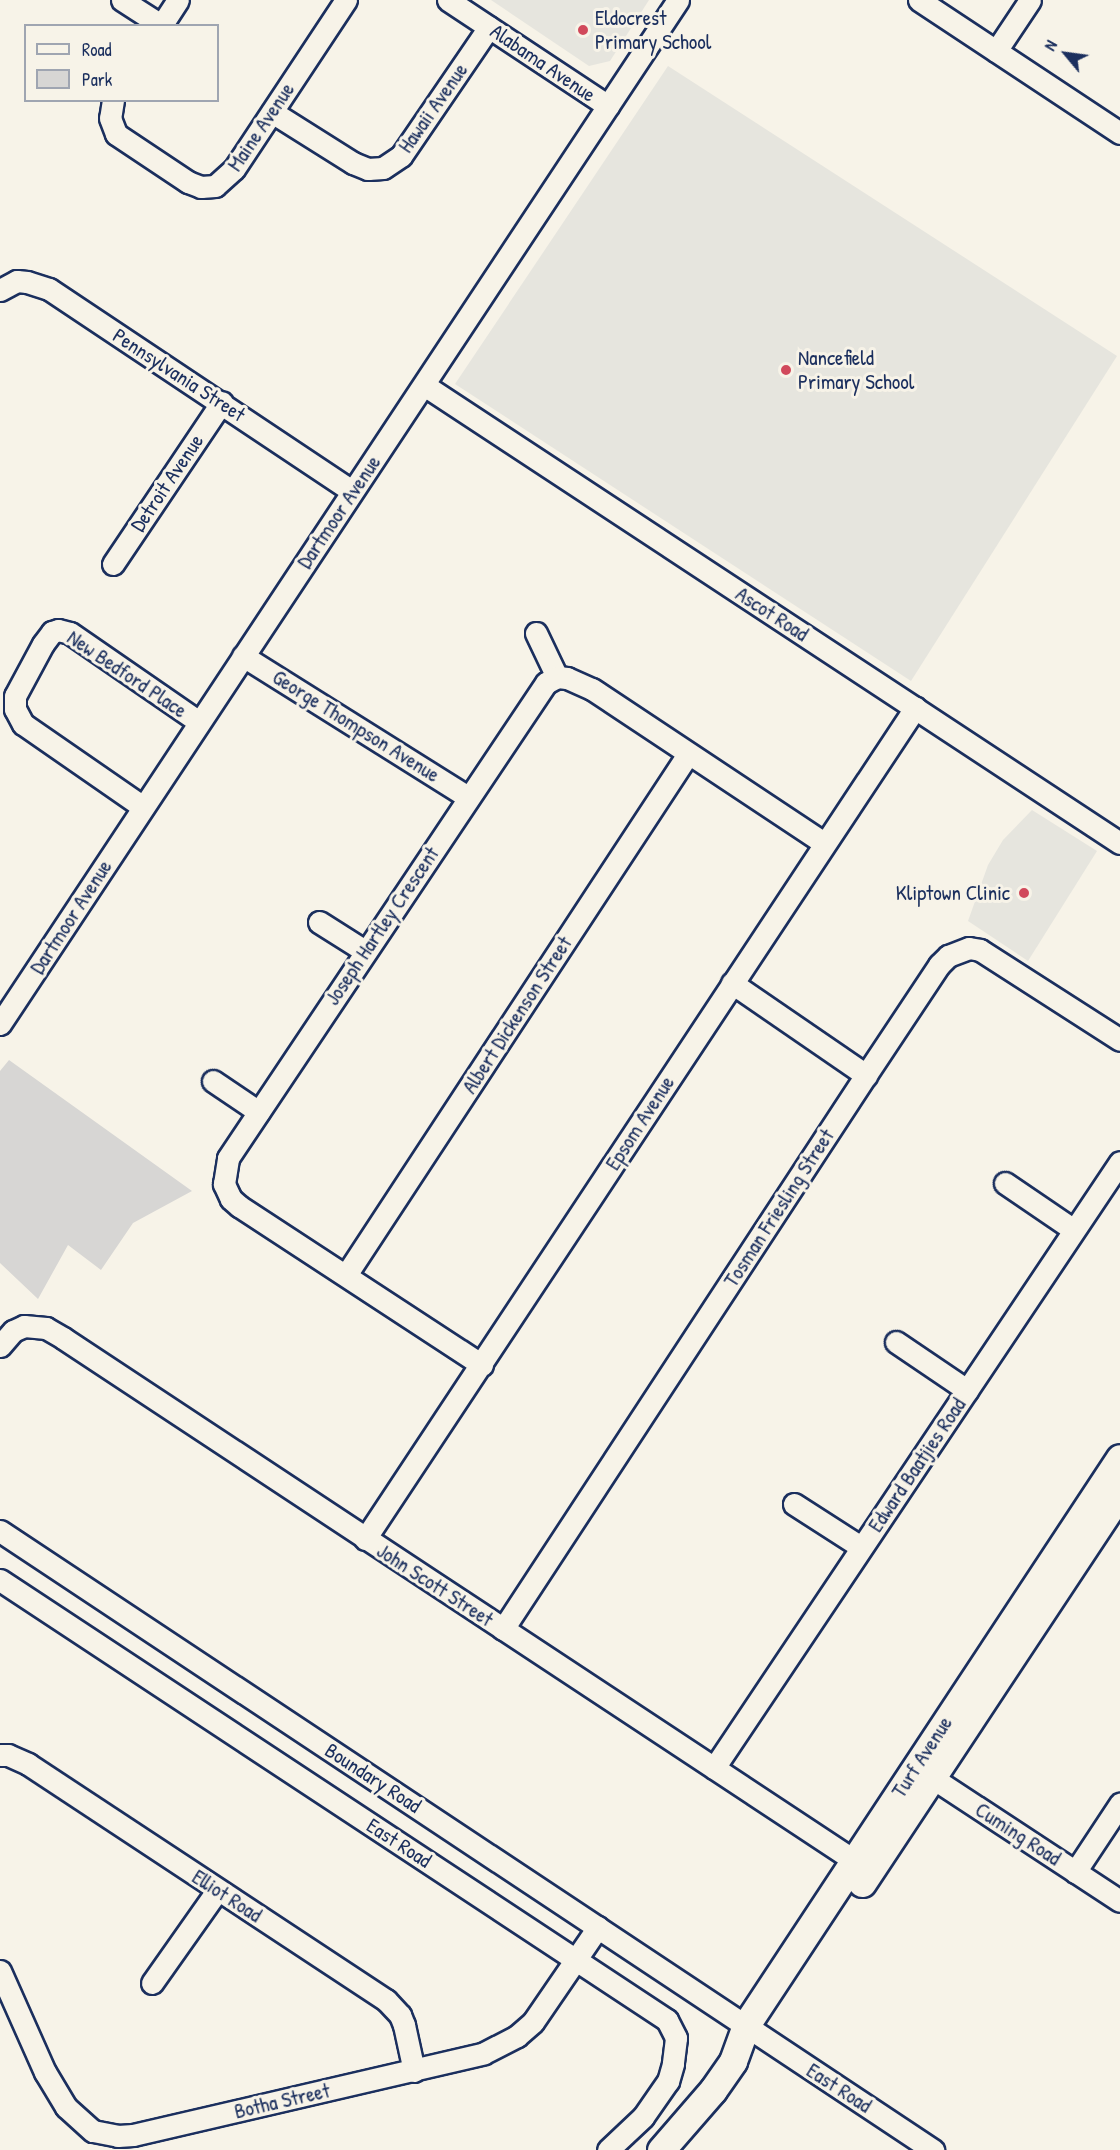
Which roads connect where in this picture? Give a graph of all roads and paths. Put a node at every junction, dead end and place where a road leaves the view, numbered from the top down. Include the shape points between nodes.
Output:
1 (122, 0) edge
2 (178, 0) edge
3 (346, 0) edge
4 (448, 0) edge
5 (678, 0) edge
6 (919, 0) edge
7 (1030, 0) edge
8 (159, 24) edge
9 (162, 24) edge
10 (489, 27) junction
11 (996, 51) junction
12 (113, 102) edge
13 (608, 106) junction
14 (272, 112) junction
15 (1117, 125) edge
16 (0, 290) edge
17 (424, 385) junction
18 (222, 402) junction
19 (352, 491) junction
20 (113, 564) dead end
21 (536, 633) dead end
22 (243, 656) junction
23 (557, 677) junction
24 (915, 708) junction
25 (199, 722) junction
26 (688, 754) junction
27 (468, 797) junction
28 (143, 807) junction
29 (824, 843) junction
30 (1120, 843) edge
31 (319, 922) dead end
32 (365, 951) junction
33 (732, 983) junction
34 (0, 1024) edge
35 (1120, 1041) edge
36 (866, 1075) junction
37 (213, 1081) dead end
38 (259, 1112) junction
39 (1120, 1162) edge
40 (1005, 1183) dead end
41 (1074, 1230) junction
42 (346, 1275) junction
43 (896, 1342) dead end
44 (0, 1346) edge
45 (482, 1365) junction
46 (967, 1390) junction
47 (1120, 1458) edge
48 (1120, 1493) edge
49 (794, 1504) dead end
50 (0, 1531) edge
51 (365, 1539) junction
52 (861, 1547) junction
53 (0, 1580) edge
54 (502, 1629) junction
55 (0, 1755) edge
56 (714, 1768) junction
57 (924, 1772) junction
58 (1120, 1804) edge
59 (862, 1866) junction
60 (1075, 1872) junction
61 (217, 1891) junction
62 (1120, 1901) edge
63 (598, 1926) junction
64 (576, 1960) junction
65 (0, 1971) edge
66 (152, 1983) dead end
67 (753, 2030) junction
68 (414, 2071) junction
69 (608, 2150) edge
70 (661, 2150) edge
71 (933, 2150) edge

1 - 8 street
2 - 9 street
3 - 14 street, Maine Avenue
4 - 10 street, Alabama Avenue
5 - 13 street, Dartmoor Avenue
6 - 11 street
7 - 11 street
10 - 13 street, Alabama Avenue
10 - 14 street, Hawaii Avenue via 401,156 383,168 368,169 353,163
11 - 15 street
12 - 14 street, Maine Avenue via 110,118 116,134 201,187 222,182
13 - 17 street, Dartmoor Avenue
16 - 18 street, Pennsylvania Street via 17,281 49,290
17 - 19 street, Dartmoor Avenue
17 - 24 street, Ascot Road
18 - 19 street, Pennsylvania Street
18 - 20 street, Detroit Avenue
19 - 22 street, Dartmoor Avenue
21 - 23 street
22 - 25 street, Dartmoor Avenue
22 - 27 street, George Thompson Avenue
23 - 26 street via 592,688
23 - 27 street, Joseph Hartley Crescent via 537,693
24 - 29 street, Epsom Avenue
24 - 30 street, Ascot Road
25 - 28 street, Dartmoor Avenue
25 - 28 street, New Bedford Place via 70,633 52,632 43,644 15,696 18,717 31,731
26 - 29 street
26 - 42 street, Albert Dickenson Street
27 - 32 street, Joseph Hartley Crescent
28 - 34 street, Dartmoor Avenue
29 - 33 street, Epsom Avenue
31 - 32 street
32 - 38 street, Joseph Hartley Crescent
33 - 36 street
33 - 45 street, Epsom Avenue
35 - 36 street, Tosman Friesling Street via 995,958 969,948 948,956 939,965
36 - 54 street, Tosman Friesling Street
37 - 38 street
38 - 42 street, Joseph Hartley Crescent via 228,1158 224,1176 227,1192 239,1206
39 - 41 street, Edward Baatjies Road
40 - 41 street
41 - 46 street, Edward Baatjies Road
42 - 45 street, Joseph Hartley Crescent
43 - 46 street
44 - 51 street, John Scott Street via 13,1331 24,1326 46,1328
45 - 51 street, Epsom Avenue
46 - 52 street, Edward Baatjies Road
47 - 57 main road, Turf Avenue
48 - 57 main road, Turf Avenue
49 - 52 street
50 - 63 street, Boundary Road
51 - 54 street, John Scott Street
52 - 56 street, Edward Baatjies Road
53 - 64 street, East Road
54 - 56 street, John Scott Street
55 - 61 street, Elliot Road via 28,1764
56 - 59 street, John Scott Street
57 - 59 main road, Turf Avenue
57 - 60 street, Cuming Road
58 - 60 street
59 - 67 main road, Turf Avenue
60 - 62 street, Cuming Road
61 - 66 street
61 - 68 street, Elliot Road via 393,2007 404,2025
63 - 64 street, Botha Street
63 - 67 street, Boundary Road
64 - 68 street, Botha Street via 544,2008 517,2036 484,2053
64 - 69 street, East Road via 659,2014 675,2037 673,2064 658,2098
65 - 68 street, Botha Street via 55,2091 80,2122 106,2135 133,2135
67 - 70 main road, Turf Avenue via 680,2131
67 - 71 street, East Road

